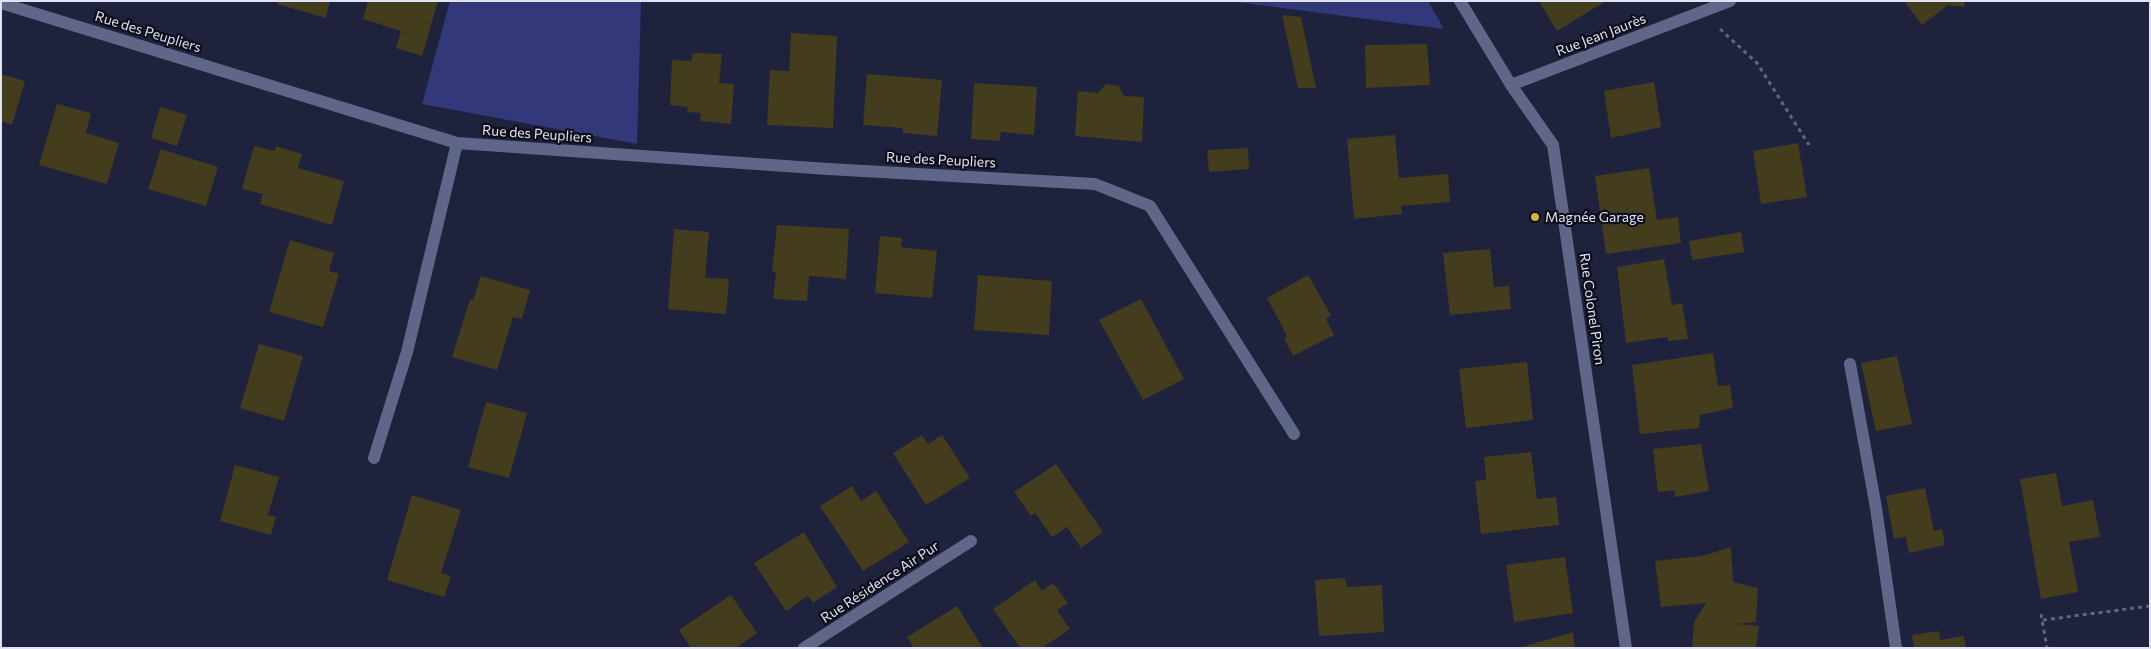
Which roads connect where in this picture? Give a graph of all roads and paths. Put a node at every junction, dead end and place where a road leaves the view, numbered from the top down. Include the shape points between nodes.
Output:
1 (1460, 1) edge
2 (1730, 1) edge
3 (1, 3) edge
4 (1702, 12) junction
5 (1511, 85) junction
6 (458, 143) junction
7 (1809, 145) dead end
8 (1850, 364) dead end
9 (1294, 434) dead end
10 (374, 458) dead end
11 (971, 541) dead end
12 (2150, 606) edge
13 (2041, 614) dead end
14 (2043, 620) junction
15 (804, 648) edge
16 (1626, 648) edge
17 (1896, 648) edge
18 (2047, 648) edge

1 - 5 street, Rue Colonel Piron
2 - 4 street, Rue Jean Jaurès
3 - 6 street, Rue des Peupliers
4 - 5 street, Rue Jean Jaurès
4 - 7 path via 1757,63
5 - 16 street, Rue Colonel Piron via 1553,145
6 - 9 street, Rue des Peupliers via 1095,184 1150,206
6 - 10 street via 407,352
8 - 17 street via 1876,508
11 - 15 street, Rue Résidence Air Pur
12 - 14 path
13 - 14 path
14 - 18 path

